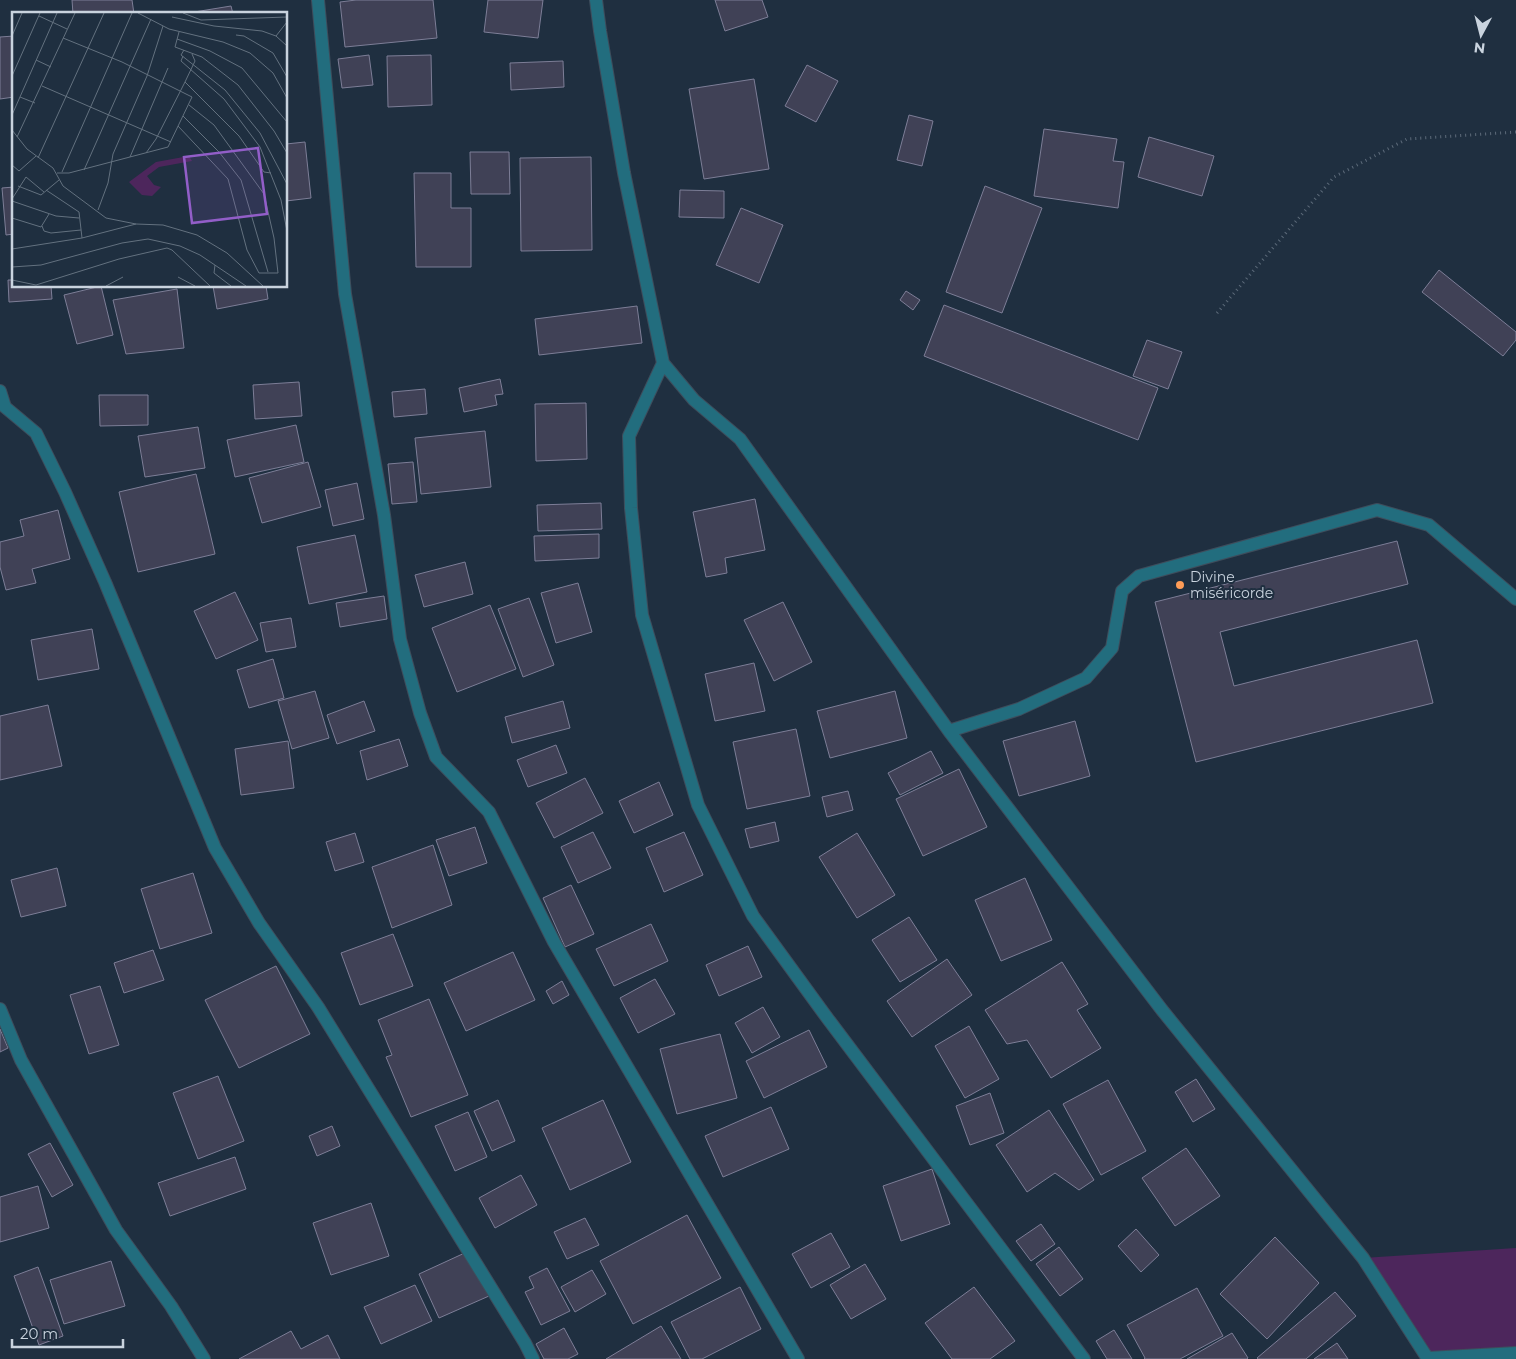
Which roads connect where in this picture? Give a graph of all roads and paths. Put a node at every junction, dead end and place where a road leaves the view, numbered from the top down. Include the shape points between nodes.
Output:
1 (318, 0) edge
2 (596, 0) edge
3 (1516, 132) edge
4 (1217, 313) dead end
5 (663, 363) junction
6 (0, 391) edge
7 (1516, 599) edge
8 (948, 731) junction
9 (0, 1009) edge
10 (1516, 1353) edge
11 (204, 1359) edge
12 (533, 1359) edge
13 (798, 1359) edge
14 (1084, 1359) edge
15 (1428, 1359) edge

1 - 13 street via 345,294 384,515 400,639 429,740 436,757 489,812 554,942
2 - 5 street via 624,173
3 - 4 path via 1407,139 1334,177
5 - 8 street via 694,400 740,440
5 - 14 street via 629,436 630,508 642,615 698,804 753,916
6 - 12 street via 5,406 36,433 65,492 215,848 258,923 318,1008
7 - 8 street via 1429,525 1377,510 1139,576 1122,591 1112,648 1086,678 1019,709
8 - 15 street via 1162,1010 1364,1258
9 - 11 street via 21,1060 116,1230 171,1306
10 - 15 street

